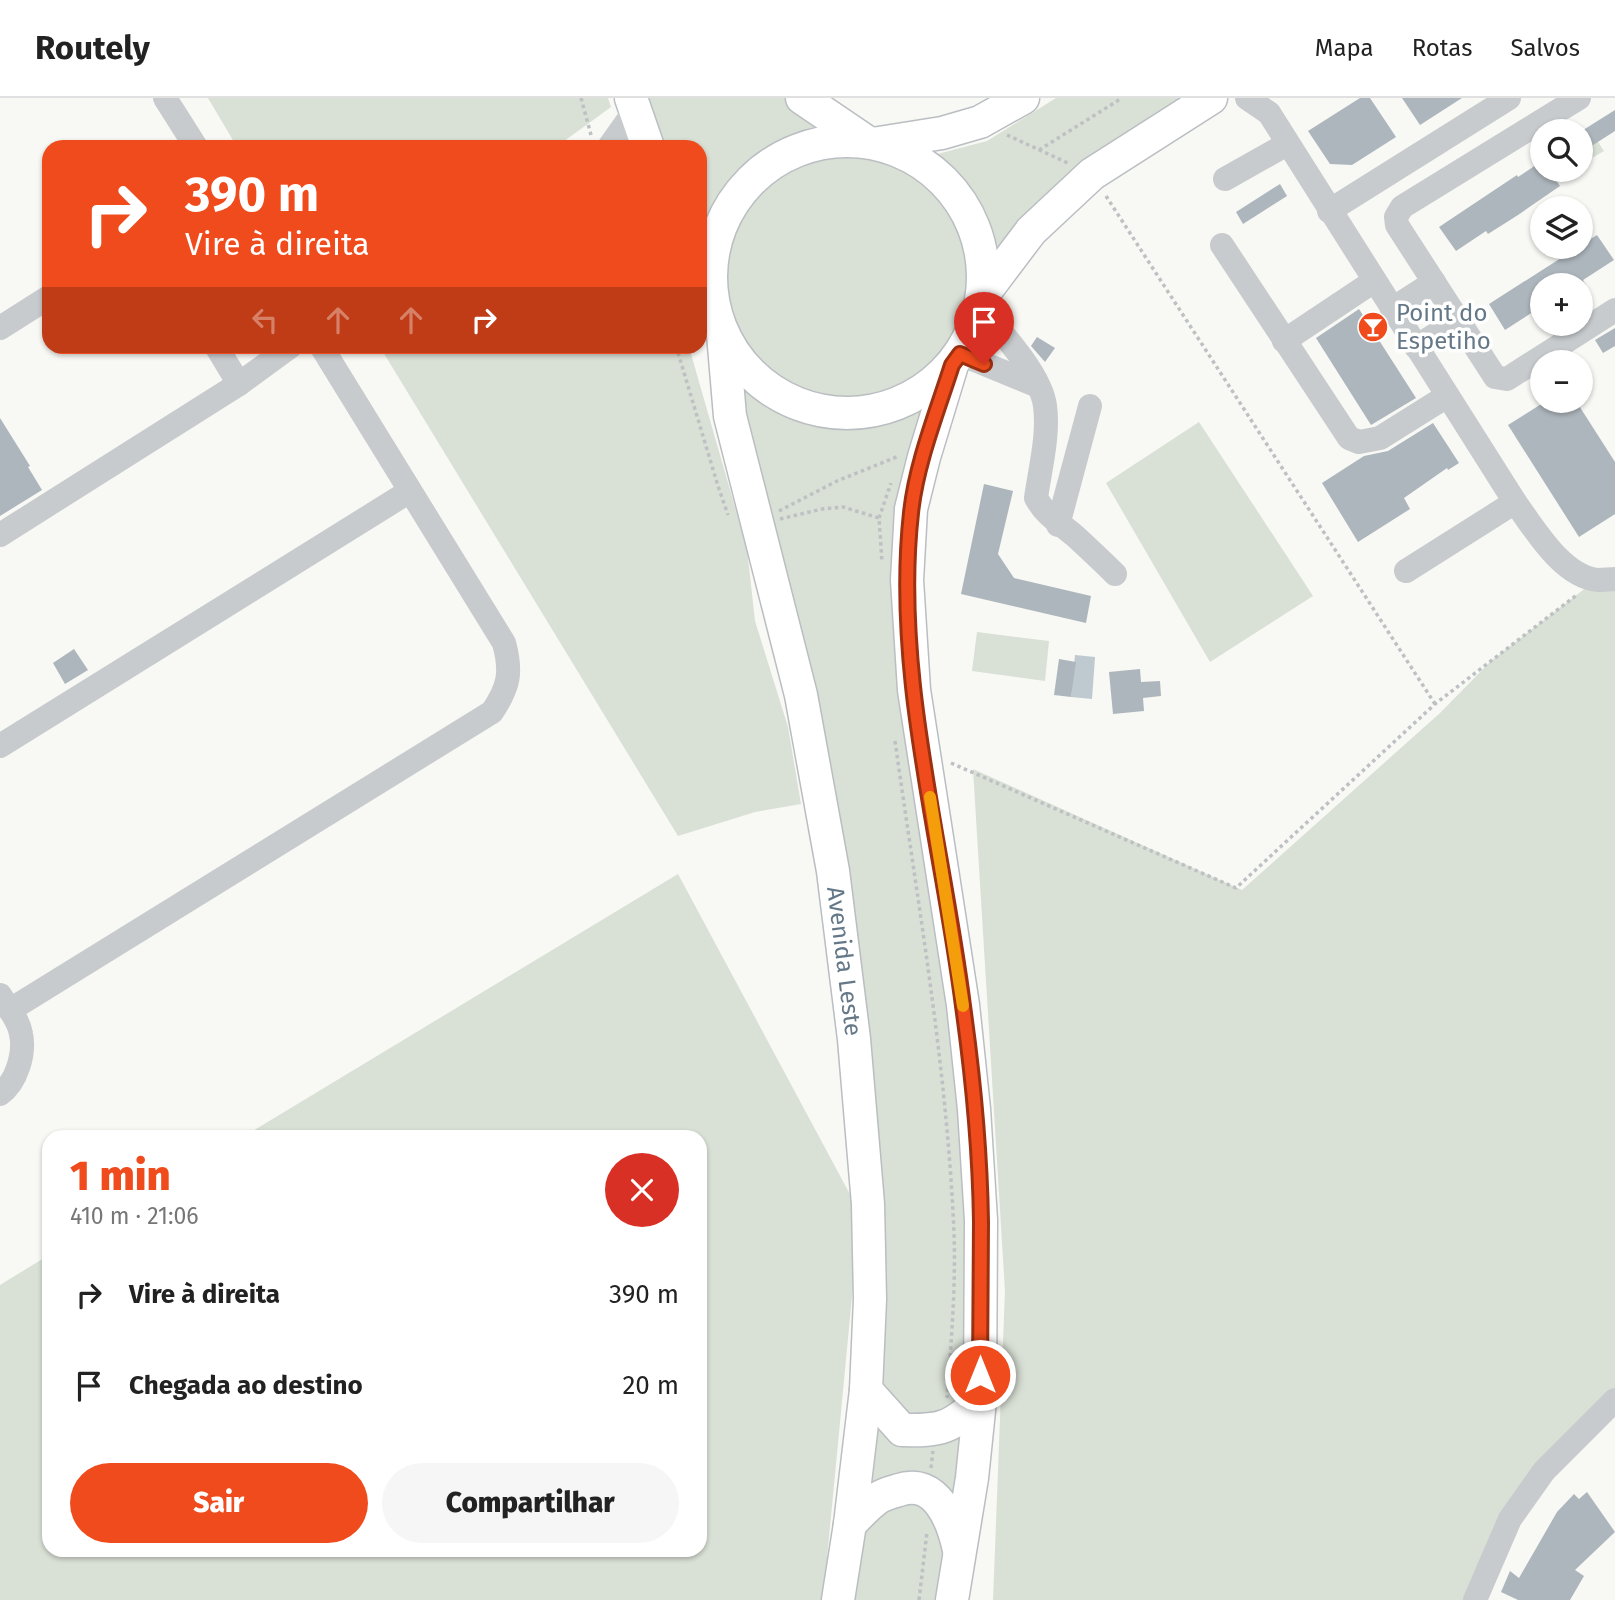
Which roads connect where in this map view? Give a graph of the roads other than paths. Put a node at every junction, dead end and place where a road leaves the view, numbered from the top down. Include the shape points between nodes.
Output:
1 (165, 98) edge
2 (802, 98) edge
3 (1023, 98) edge
4 (1211, 98) edge
5 (1247, 98) edge
6 (1509, 98) edge
7 (1579, 98) edge
8 (1268, 106) edge
9 (637, 127) edge
10 (192, 140) edge
11 (619, 140) edge
12 (870, 142) junction
13 (1287, 144) junction
14 (1225, 179) dead end
15 (1329, 211) junction
16 (1222, 245) dead end
17 (1374, 281) junction
18 (1434, 282) junction
19 (707, 284) edge
20 (707, 293) edge
21 (42, 302) edge
22 (981, 302) junction
23 (1392, 309) junction
24 (1615, 310) edge
25 (1458, 320) junction
26 (0, 328) edge
27 (723, 334) junction
28 (1284, 341) junction
29 (1416, 347) junction
30 (221, 354) edge
31 (280, 354) edge
32 (326, 354) edge
33 (956, 359) junction
34 (239, 384) junction
35 (1038, 386) junction
36 (1447, 396) junction
37 (1090, 406) dead end
38 (410, 491) junction
39 (1515, 502) junction
40 (1058, 525) junction
41 (0, 535) edge
42 (1406, 571) dead end
43 (1115, 574) dead end
44 (1606, 579) edge
45 (0, 746) edge
46 (5, 1003) edge
47 (0, 1094) edge
48 (866, 1390) junction
49 (980, 1401) junction
50 (1615, 1401) edge
51 (850, 1524) junction
52 (961, 1555) junction
53 (838, 1600) edge
54 (952, 1600) edge
55 (1475, 1600) edge

1 - 10 street
2 - 12 main road
3 - 12 main road via 979,122 942,133
4 - 22 main road via 1031,231
5 - 8 street
6 - 15 street
7 - 18 street via 1402,207 1397,225
8 - 13 street
9 - 11 street
12 - 19 main road via 822,142 782,156 748,181 724,216
12 - 22 main road via 914,158 954,194 969,216 982,255
13 - 14 street
13 - 15 street
15 - 17 street
16 - 28 street
17 - 23 street
17 - 28 street
18 - 23 street
18 - 25 street
20 - 27 main road
21 - 26 street
22 - 33 main road
22 - 35 street
23 - 29 street
24 - 25 street via 1507,379 1495,377
25 - 29 street
27 - 33 main road via 744,367 774,393 810,409 848,414 887,408 922,391
27 - 48 main road, Avenida Leste via 730,416 801,695 833,870 854,1039 867,1204 870,1299
28 - 36 street via 1349,438 1359,442 1380,438
29 - 36 street
30 - 34 street
31 - 34 street
32 - 38 street
33 - 35 street
33 - 49 main road via 911,509 906,580 914,690 963,1005 974,1109 981,1220
34 - 41 street
35 - 40 street via 1045,415 1036,498
36 - 39 street
37 - 40 street
38 - 45 street
38 - 46 street via 504,643 508,679 492,712
39 - 42 street
39 - 44 street via 1554,555 1570,568
40 - 43 street
46 - 47 street via 21,1033 22,1054 16,1074
48 - 49 main road via 902,1430 934,1431 960,1419
48 - 51 main road, Avenida Leste
49 - 52 main road
50 - 55 street via 1544,1471 1510,1519
51 - 52 main road via 880,1496 917,1488 943,1505
51 - 53 main road, Avenida Leste
52 - 54 main road

